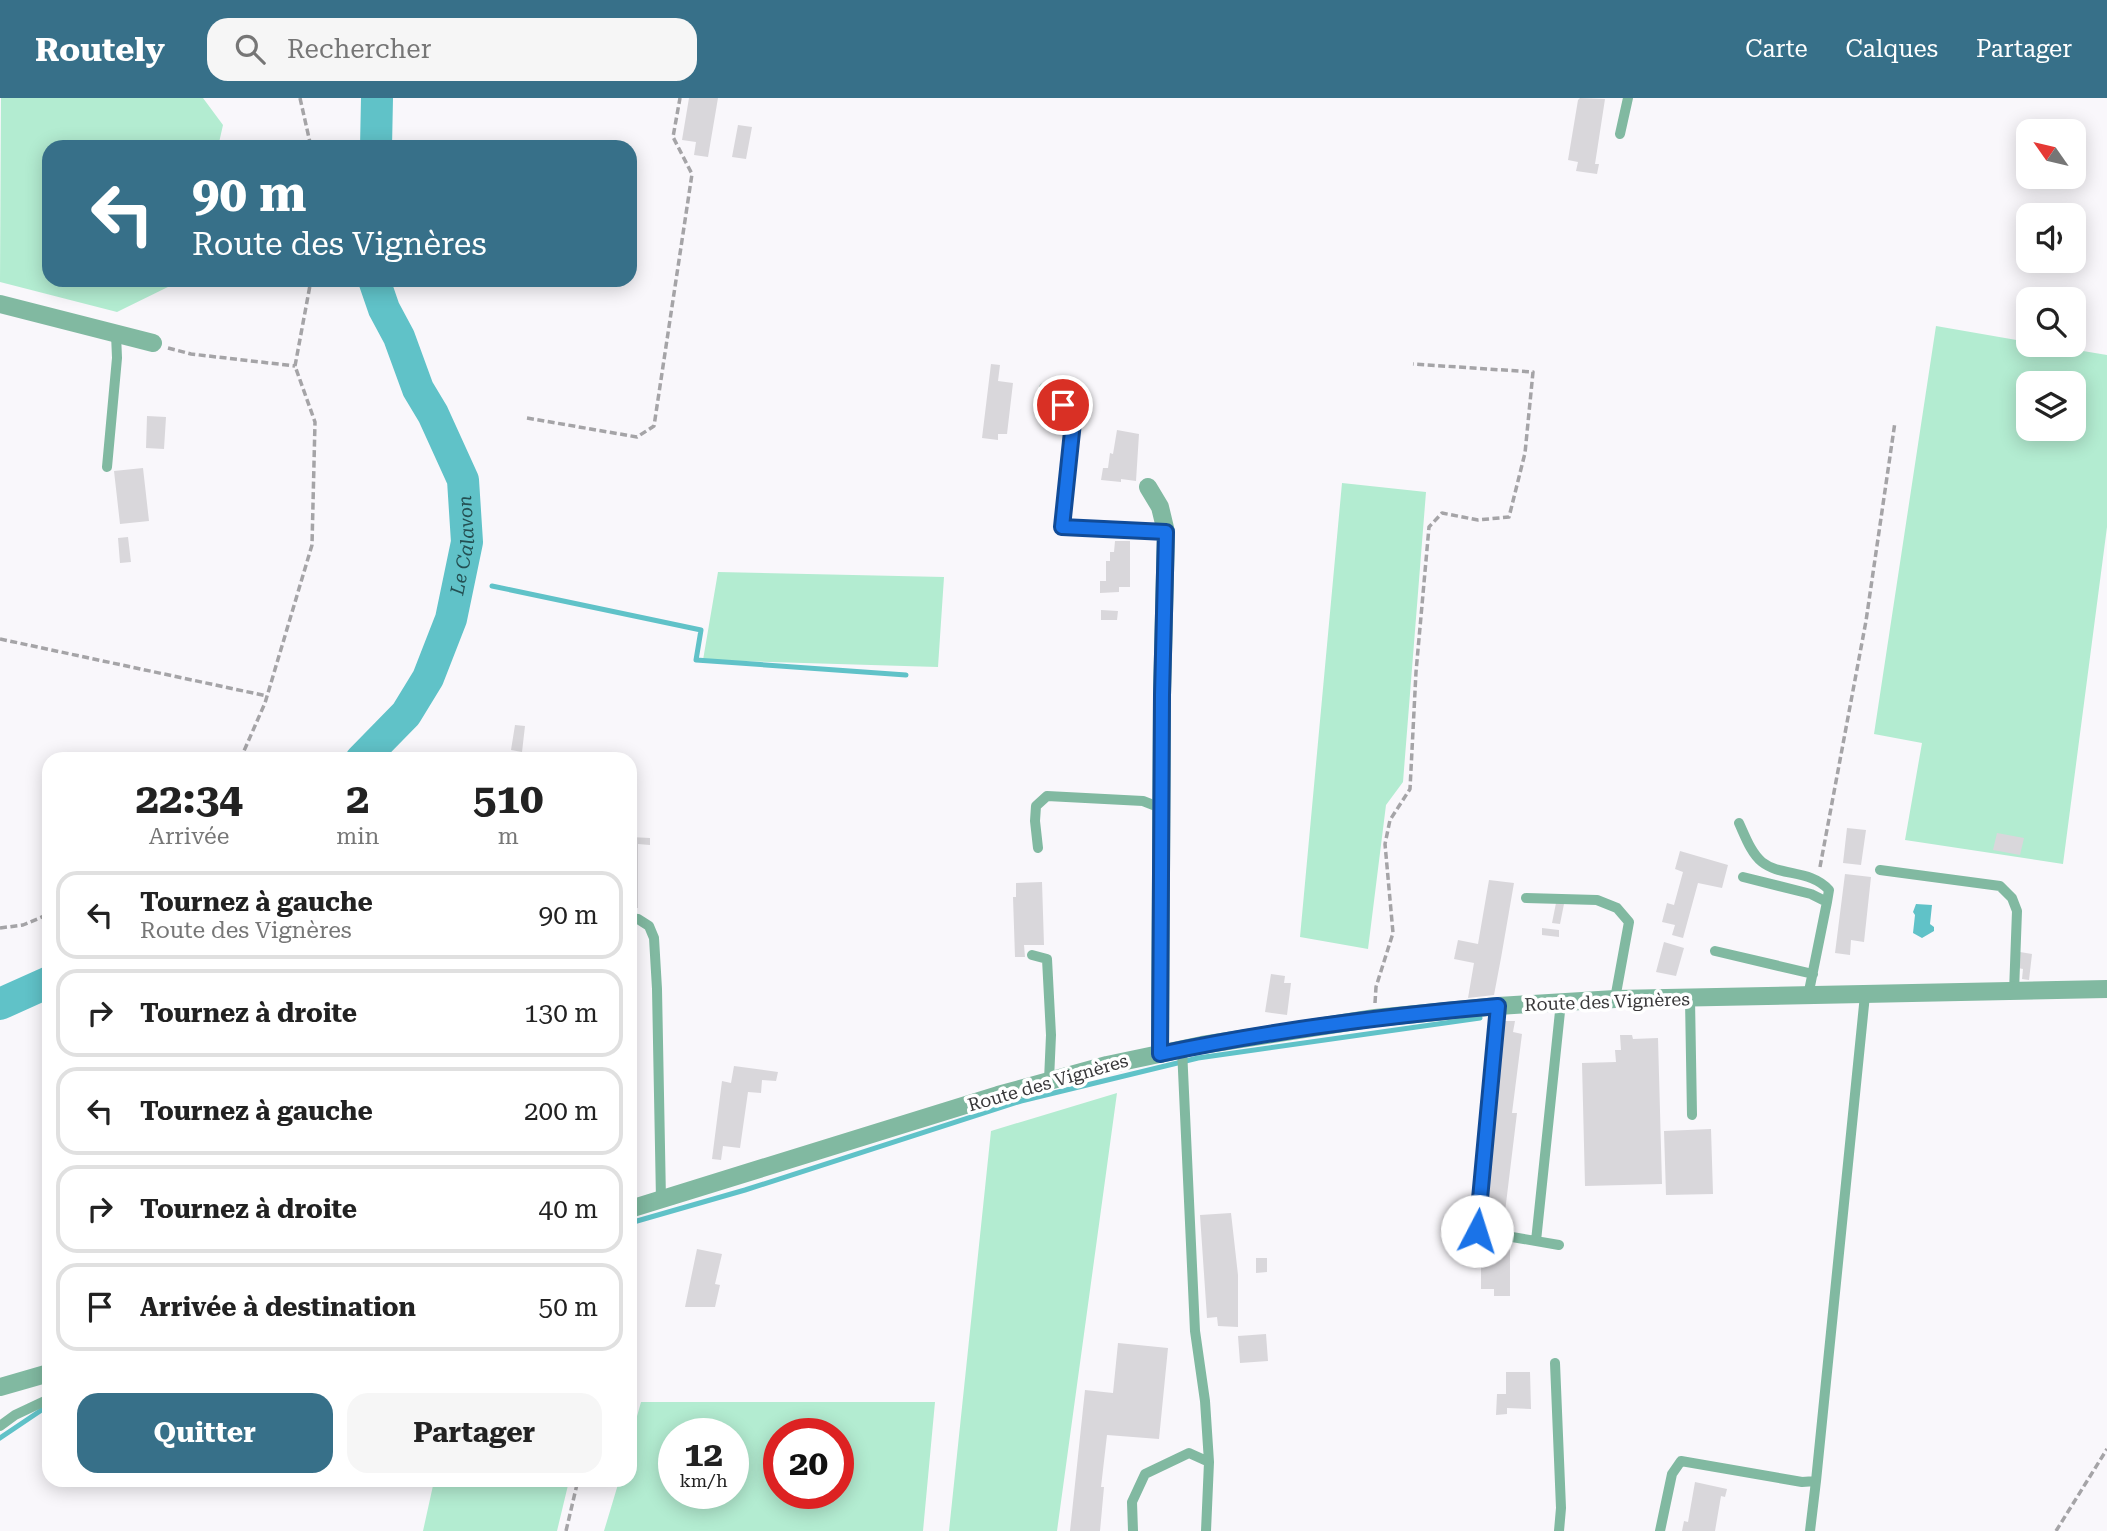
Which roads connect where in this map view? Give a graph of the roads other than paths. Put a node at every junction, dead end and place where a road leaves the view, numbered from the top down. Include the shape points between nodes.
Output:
1 (1628, 98) edge
2 (1620, 134) dead end
3 (0, 304) edge
4 (116, 334) junction
5 (153, 343) road end
6 (1044, 388) dead end
7 (107, 467) dead end
8 (1148, 487) dead end
9 (1166, 532) junction
10 (1161, 808) junction
11 (1739, 823) dead end
12 (1038, 848) dead end
13 (1880, 870) dead end
14 (1743, 877) dead end
15 (1526, 898) dead end
16 (1827, 902) junction
17 (637, 919) edge
18 (1715, 951) dead end
19 (1032, 955) dead end
20 (1813, 974) junction
21 (2107, 989) edge
22 (2014, 992) junction
23 (1865, 995) junction
24 (1808, 996) junction
25 (1615, 999) junction
26 (1690, 999) junction
27 (1561, 1002) junction
28 (1498, 1006) junction
29 (1182, 1049) junction
30 (1160, 1054) junction
31 (1049, 1080) junction
32 (1692, 1115) dead end
33 (661, 1200) junction
34 (637, 1207) edge
35 (1536, 1241) junction
36 (1559, 1245) dead end
37 (1555, 1363) dead end
38 (42, 1375) edge
39 (0, 1387) edge
40 (42, 1402) edge
41 (0, 1426) edge
42 (1209, 1462) junction
43 (1816, 1480) junction
44 (1133, 1531) edge
45 (1206, 1531) edge
46 (1559, 1531) edge
47 (1660, 1531) edge
48 (1810, 1531) edge

1 - 2 lane
3 - 4 street
4 - 5 street
4 - 7 lane
6 - 9 lane via 1073,422 1062,527
8 - 9 street
9 - 10 street
10 - 12 lane via 1143,801 1047,796 1036,806
10 - 30 street
11 - 16 lane via 1764,864 1819,880 1829,890
13 - 22 lane via 2000,886 2017,911
14 - 16 lane
15 - 25 lane via 1597,900 1617,908 1629,922
16 - 20 lane
17 - 33 lane via 649,926 654,938
18 - 20 lane
19 - 31 lane via 1047,959
20 - 24 lane
21 - 22 street, Route des Vignères
22 - 23 street, Route des Vignères
23 - 24 street, Route des Vignères
23 - 43 lane
24 - 26 street, Route des Vignères
25 - 26 street, Route des Vignères
25 - 27 street, Route des Vignères
26 - 32 lane
27 - 28 street, Route des Vignères
27 - 35 lane
28 - 29 street, Route des Vignères via 1375,1018
28 - 35 lane via 1477,1231
29 - 30 street, Route des Vignères
29 - 42 lane via 1195,1331
30 - 31 street, Route des Vignères
31 - 33 street, Route des Vignères
33 - 34 street, Route des Vignères
35 - 36 lane
37 - 46 lane
38 - 39 street
40 - 41 lane
42 - 44 lane via 1189,1453 1145,1474 1132,1502
42 - 45 lane
43 - 47 lane via 1802,1482 1681,1461 1672,1474
43 - 48 lane

